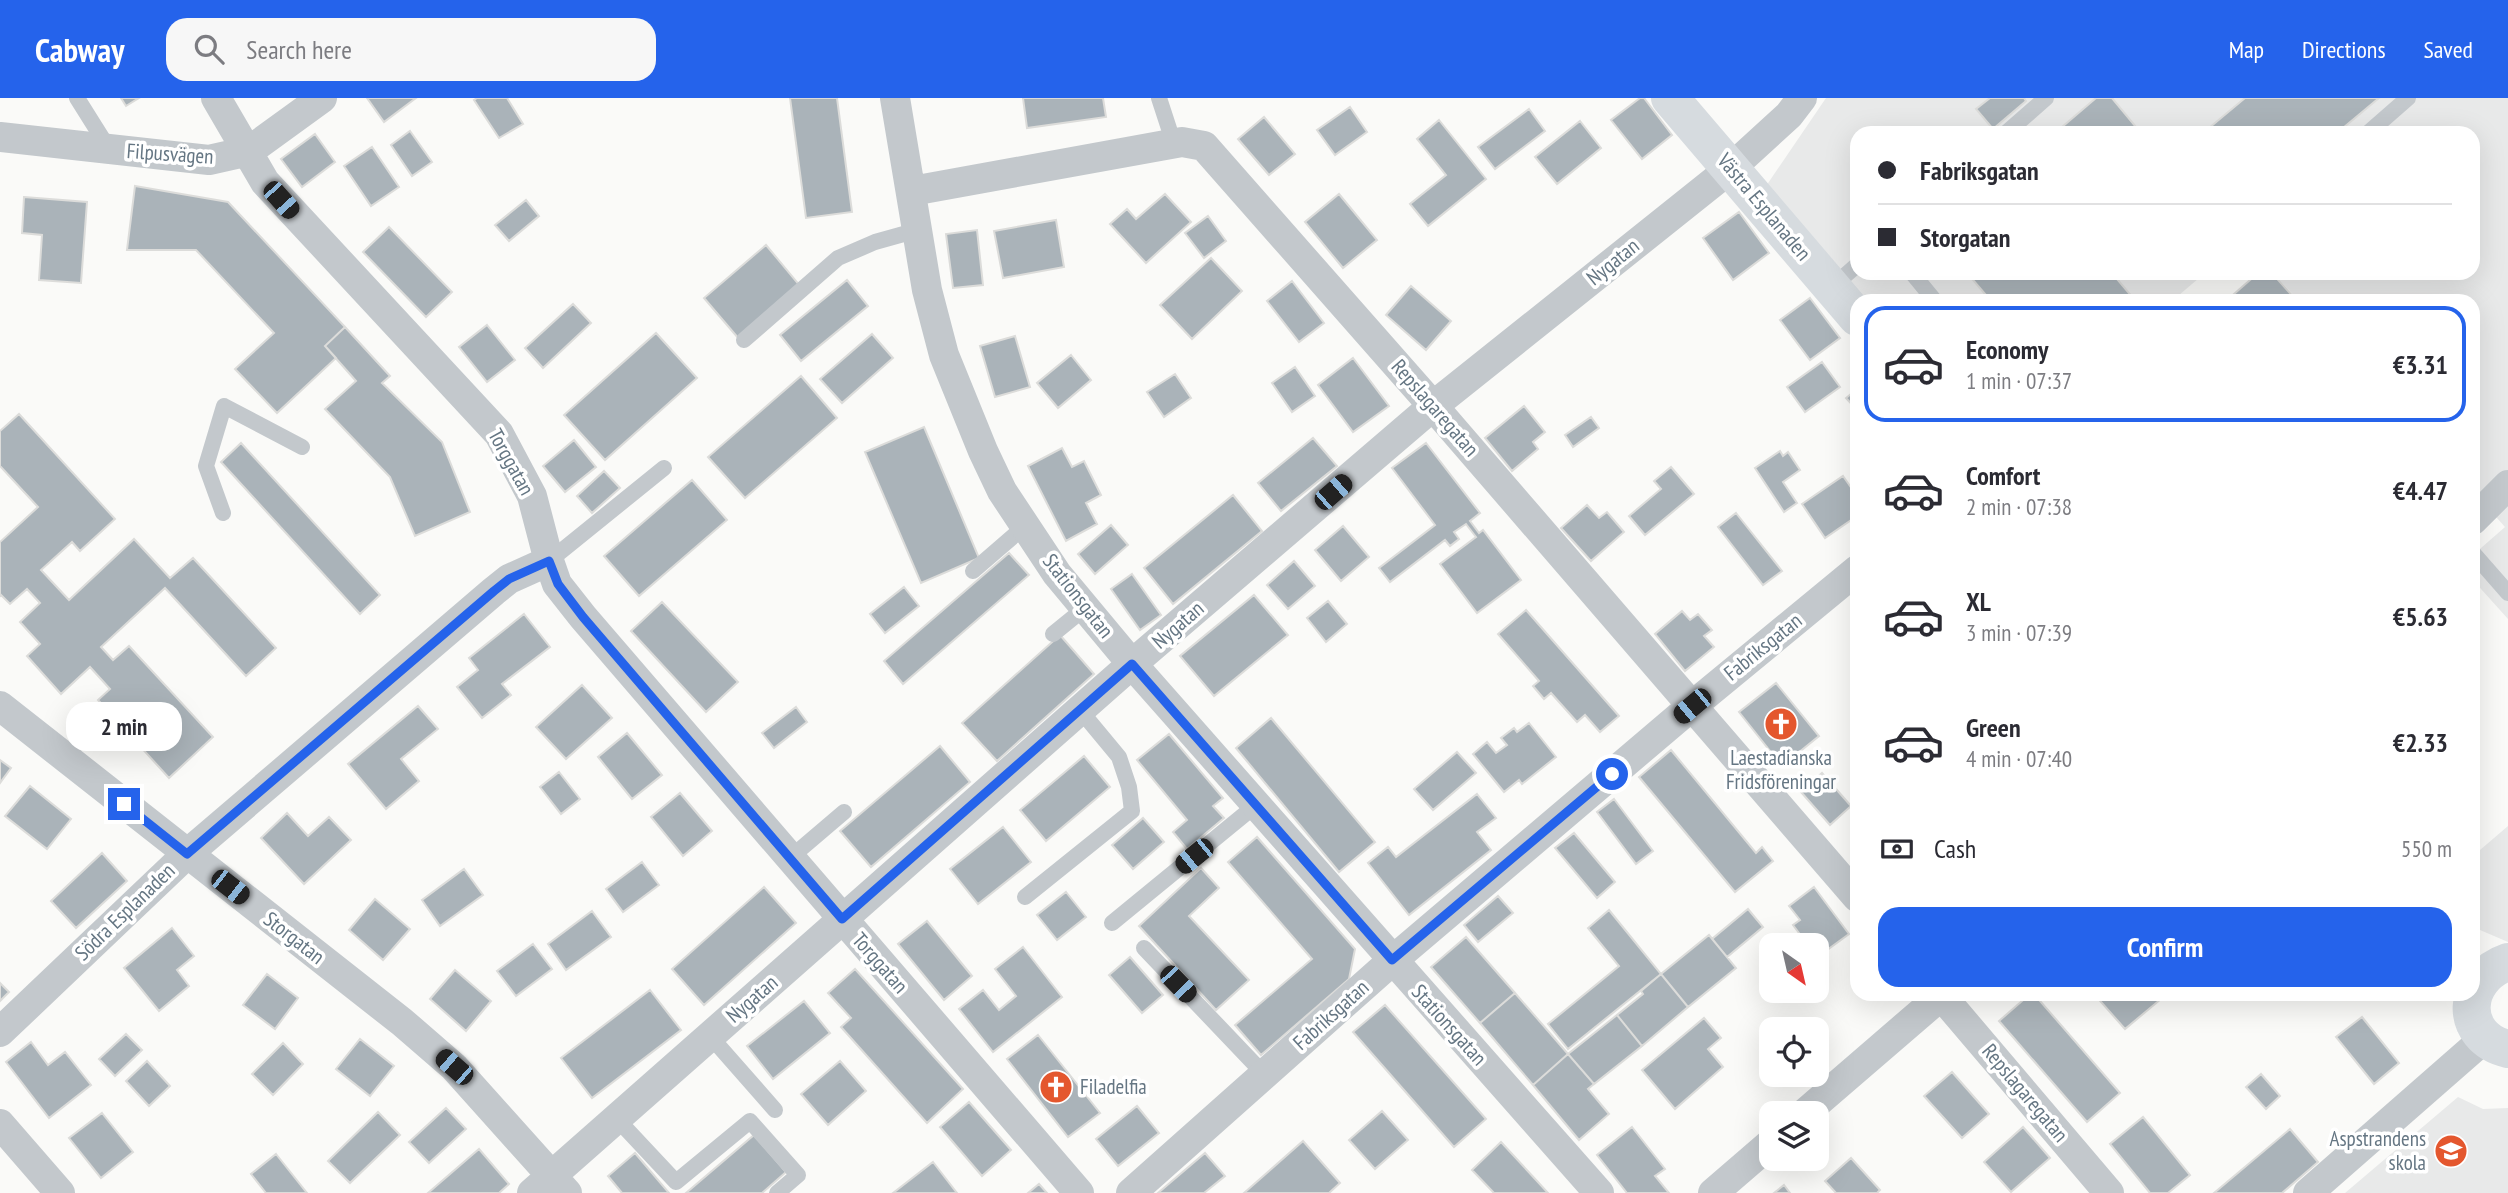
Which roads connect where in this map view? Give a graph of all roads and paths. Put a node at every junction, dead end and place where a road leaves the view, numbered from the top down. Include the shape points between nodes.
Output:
1 (78, 98) edge
2 (216, 98) edge
3 (322, 98) edge
4 (895, 98) edge
5 (1159, 98) edge
6 (1670, 98) edge
7 (1802, 98) edge
8 (2046, 98) edge
9 (2408, 98) edge
10 (2014, 126) edge
11 (2376, 126) edge
12 (0, 137) edge
13 (1174, 144) junction
14 (110, 149) junction
15 (249, 151) junction
16 (1731, 168) junction
17 (912, 191) junction
18 (918, 230) junction
19 (1844, 276) edge
20 (1918, 280) edge
21 (1930, 294) edge
22 (1850, 295) edge
23 (744, 340) dead end
24 (1433, 406) junction
25 (302, 447) dead end
26 (664, 468) dead end
27 (2508, 485) edge
28 (223, 513) dead end
29 (2480, 513) edge
30 (1026, 526) junction
31 (549, 561) junction
32 (2480, 562) edge
33 (973, 570) dead end
34 (1850, 576) edge
35 (2508, 593) edge
36 (1085, 608) junction
37 (1053, 634) dead end
38 (1132, 664) junction
39 (0, 706) edge
40 (1692, 706) junction
41 (1080, 710) junction
42 (1256, 805) junction
43 (844, 812) dead end
44 (187, 854) junction
45 (790, 858) junction
46 (1850, 889) edge
47 (1025, 897) dead end
48 (842, 919) junction
49 (1112, 923) dead end
50 (1143, 948) dead end
51 (1392, 960) junction
52 (1933, 1001) edge
53 (1947, 1001) edge
54 (2473, 1001) edge
55 (0, 1032) edge
56 (710, 1036) junction
57 (2497, 1044) edge
58 (1264, 1074) junction
59 (1819, 1101) edge
60 (775, 1110) dead end
61 (617, 1119) junction
62 (0, 1124) edge
63 (1759, 1153) edge
64 (550, 1187) edge
65 (60, 1193) edge
66 (777, 1193) edge
67 (1079, 1193) edge
68 (1131, 1193) edge
69 (1599, 1193) edge
70 (1713, 1193) edge
71 (2109, 1193) edge
72 (2308, 1193) edge

1 - 14 lane
2 - 15 street, Torggatan
3 - 15 street, Filpusvägen
4 - 17 street, Stationsgatan
5 - 13 lane
6 - 16 street, Västra Esplanaden
7 - 16 street, Nygatan
8 - 10 lane
9 - 11 lane
12 - 14 street, Filpusvägen
13 - 17 street, Repslagaregatan
13 - 24 street, Repslagaregatan via 1204,146 1220,162
14 - 15 street, Filpusvägen via 209,160
15 - 31 street, Torggatan via 274,192 499,435 532,496
16 - 19 street, Västra Esplanaden
16 - 24 street, Nygatan
17 - 18 street, Stationsgatan
18 - 23 lane via 838,258
18 - 30 street, Stationsgatan via 944,355 982,451
19 - 22 street, Västra Esplanaden
20 - 21 lane
24 - 38 street, Nygatan
24 - 40 street, Repslagaregatan
25 - 28 lane via 224,406 206,466
26 - 31 lane
27 - 29 street
30 - 33 lane
30 - 36 street, Stationsgatan
31 - 44 street, Södra Esplanaden via 494,591
31 - 45 street, Torggatan via 558,584 583,617
32 - 35 lane
34 - 40 street, Fabriksgatan
36 - 37 lane
36 - 38 street, Stationsgatan
38 - 41 street, Nygatan
38 - 42 street, Stationsgatan
39 - 44 street, Storgatan
40 - 46 street, Repslagaregatan
40 - 51 street, Fabriksgatan
41 - 47 lane via 1119,757 1132,811
41 - 48 street, Nygatan
42 - 49 lane
42 - 51 street, Stationsgatan
43 - 45 lane
44 - 55 street, Södra Esplanaden
44 - 64 street, Storgatan via 454,1067
45 - 48 street, Torggatan
48 - 56 street, Nygatan
48 - 67 street, Torggatan
50 - 58 lane
51 - 58 street, Fabriksgatan
51 - 69 street, Stationsgatan
52 - 59 street
53 - 71 street, Repslagaregatan
54 - 57 street via 2474,1020
56 - 60 lane
56 - 61 street, Nygatan
57 - 72 street
58 - 68 street, Fabriksgatan
61 - 64 street, Nygatan
61 - 66 lane via 677,1182 750,1121 798,1175
62 - 65 street
63 - 70 street

